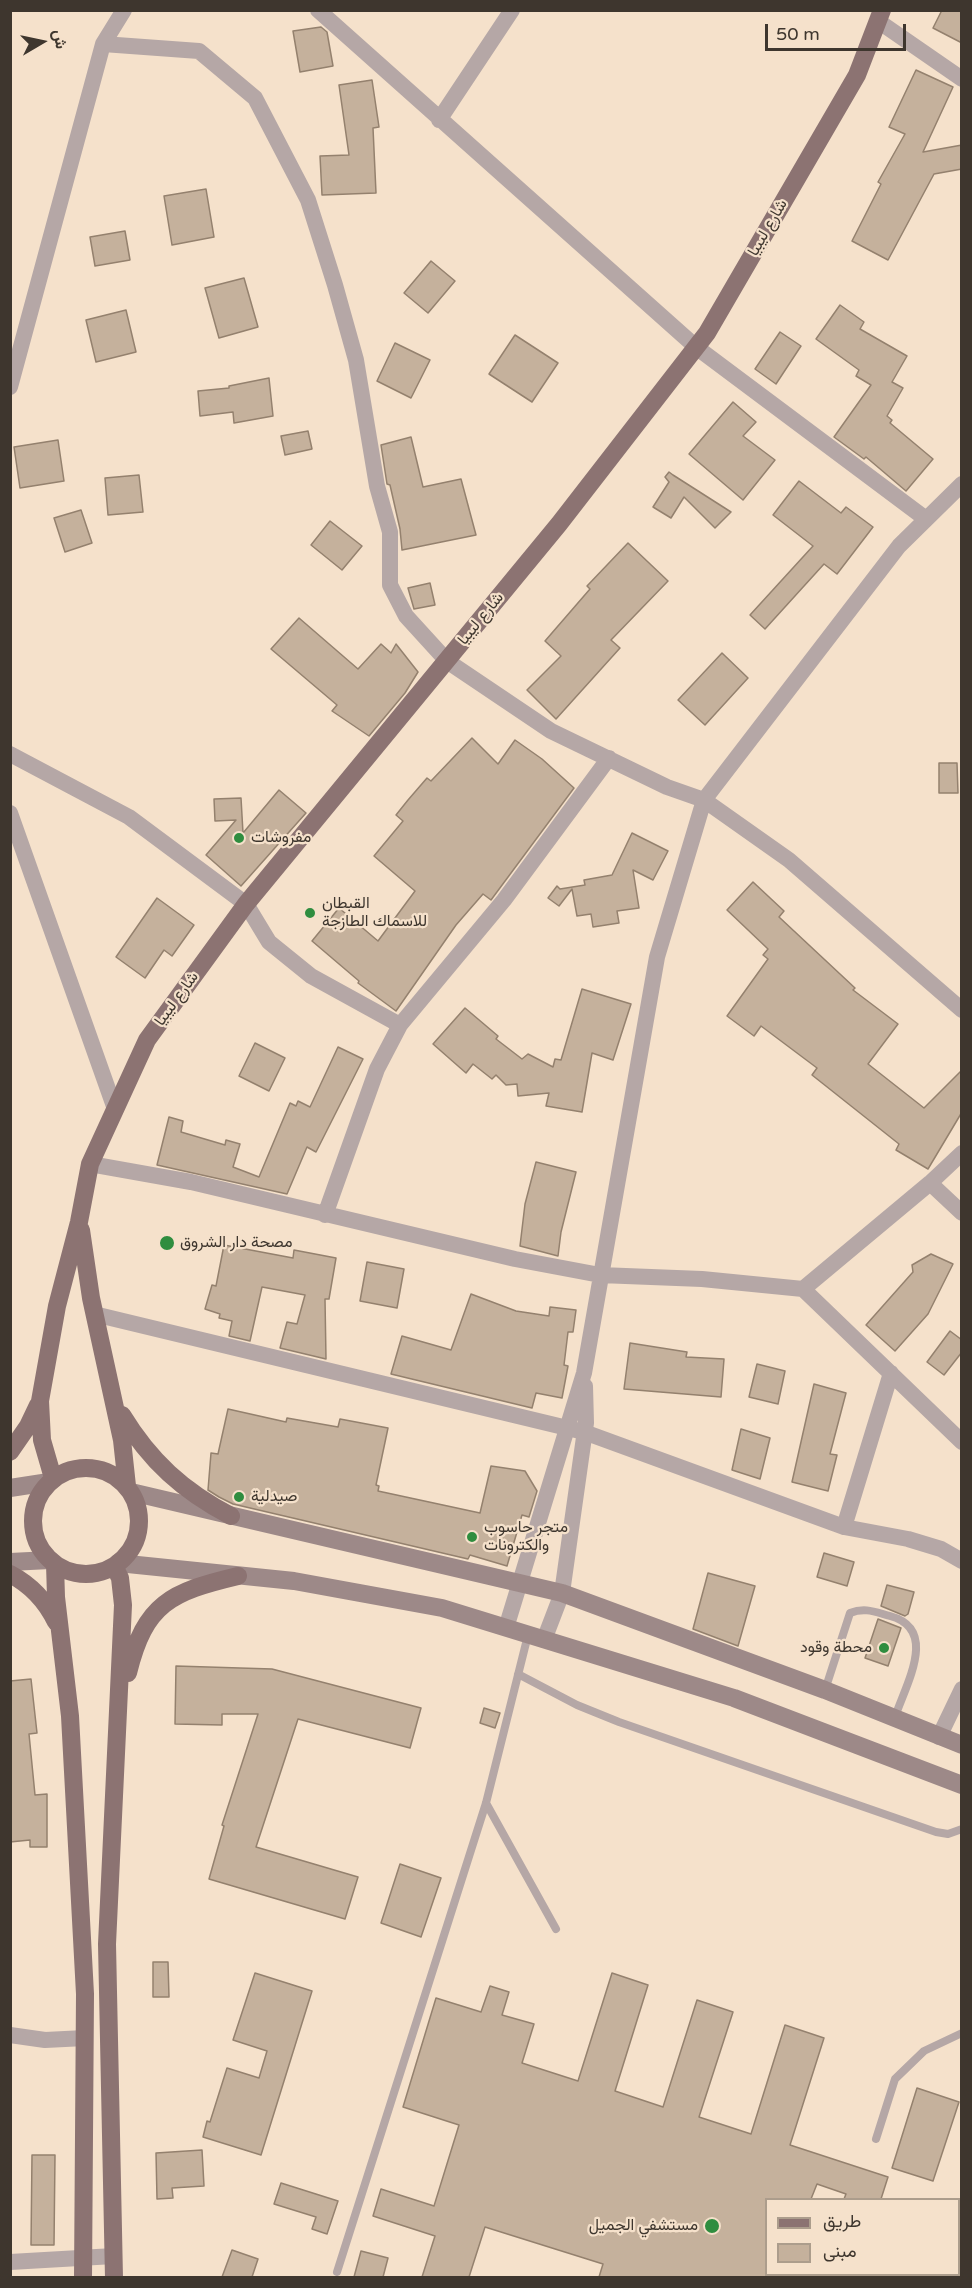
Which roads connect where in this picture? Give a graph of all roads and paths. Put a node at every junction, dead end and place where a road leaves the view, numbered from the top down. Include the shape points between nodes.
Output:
1 (124, 10) edge
2 (318, 10) edge
3 (512, 10) edge
4 (880, 16) edge
5 (103, 45) junction
6 (962, 79) edge
7 (439, 120) junction
8 (696, 348) junction
9 (10, 387) edge
10 (962, 484) edge
11 (926, 519) junction
12 (447, 661) junction
13 (10, 754) edge
14 (609, 758) junction
15 (704, 800) junction
16 (10, 813) edge
17 (246, 904) junction
18 (962, 1010) edge
19 (400, 1025) junction
20 (115, 1109) junction
21 (962, 1153) edge
22 (90, 1164) junction
23 (930, 1183) junction
24 (962, 1213) edge
25 (325, 1215) junction
26 (80, 1222) junction
27 (600, 1275) junction
28 (803, 1289) junction
29 (94, 1314) junction
30 (584, 1373) junction
31 (891, 1374) junction
32 (110, 1386) junction
33 (40, 1401) junction
34 (567, 1428) junction
35 (584, 1432) junction
36 (962, 1442) edge
37 (10, 1452) edge
38 (51, 1480) junction
39 (10, 1488) edge
40 (129, 1489) junction
41 (231, 1516) junction
42 (844, 1527) junction
43 (962, 1561) edge
44 (10, 1562) edge
45 (53, 1562) junction
46 (116, 1565) junction
47 (10, 1574) edge
48 (238, 1576) junction
49 (522, 1584) junction
50 (562, 1593) junction
51 (506, 1628) junction
52 (536, 1637) junction
53 (62, 1639) junction
54 (518, 1674) junction
55 (962, 1689) edge
56 (825, 1690) junction
57 (120, 1710) junction
58 (895, 1718) junction
59 (939, 1737) junction
60 (962, 1745) edge
61 (962, 1785) edge
62 (486, 1803) junction
63 (962, 1829) edge
64 (556, 1929) dead end
65 (962, 2033) edge
66 (10, 2035) edge
67 (85, 2038) junction
68 (876, 2139) dead end
69 (114, 2256) junction
70 (83, 2257) junction
71 (10, 2262) edge
72 (337, 2272) dead end
73 (83, 2277) edge
74 (114, 2277) edge

1 - 5 street
2 - 7 street
3 - 7 street
4 - 6 street
4 - 8 main road, شارع ليبيا via 857,75
5 - 9 street
5 - 12 street via 199,51 255,98 308,200 356,360 377,486 390,532 390,585 406,616
7 - 8 street
8 - 11 street
8 - 12 main road, شارع ليبيا
10 - 11 street
11 - 15 street via 899,546
12 - 14 street via 552,731
12 - 17 main road, شارع ليبيا
13 - 17 street via 129,817
14 - 15 street via 667,787
14 - 19 street via 504,900
15 - 18 street via 789,860
15 - 27 street via 657,957
16 - 20 street
17 - 19 street via 269,942 311,976
17 - 20 main road, شارع ليبيا via 147,1040
19 - 25 street via 377,1069
20 - 22 main road, شارع ليبيا
21 - 23 street
22 - 25 street via 191,1182
22 - 26 main road, شارع ليبيا
23 - 24 street
23 - 28 street
25 - 27 street
26 - 29 main road
26 - 33 main road via 57,1306
27 - 28 street via 702,1278
27 - 30 street
28 - 31 street
29 - 32 main road
29 - 34 street
30 - 34 street
30 - 35 street
31 - 36 street
31 - 42 street
32 - 40 main road
32 - 41 main road via 127,1423 157,1463 195,1496
33 - 37 main road
33 - 38 main road via 42,1440
34 - 35 street
34 - 49 street
35 - 42 street
35 - 50 street
38 - 39 street
38 - 40 main road via 74,1468 97,1468
38 - 45 main road via 36,1503 33,1527 42,1550
40 - 41 street
40 - 46 main road via 136,1502 139,1524 133,1546
41 - 49 street
42 - 43 street via 908,1539
44 - 45 street
45 - 46 main road via 84,1574
45 - 53 main road
46 - 48 street
46 - 57 main road via 123,1591
47 - 53 main road via 44,1602
48 - 51 street via 361,1592 442,1608
48 - 57 main road via 180,1594 149,1618 132,1658
49 - 50 street
49 - 51 street
50 - 52 street
50 - 56 street
51 - 52 street
52 - 54 lane
52 - 61 street via 734,1698
53 - 67 main road via 70,1716
54 - 62 lane
54 - 63 lane via 619,1722 936,1832 948,1834
55 - 59 street
56 - 58 street
56 - 58 lane via 850,1613 862,1608 904,1620 915,1632 918,1646
57 - 69 main road via 107,1944
58 - 59 street
59 - 60 street
62 - 64 lane
62 - 72 lane
65 - 68 lane via 924,2051 895,2079
66 - 67 street via 45,2040
67 - 70 main road
69 - 70 street
69 - 74 main road
70 - 71 street
70 - 73 main road

